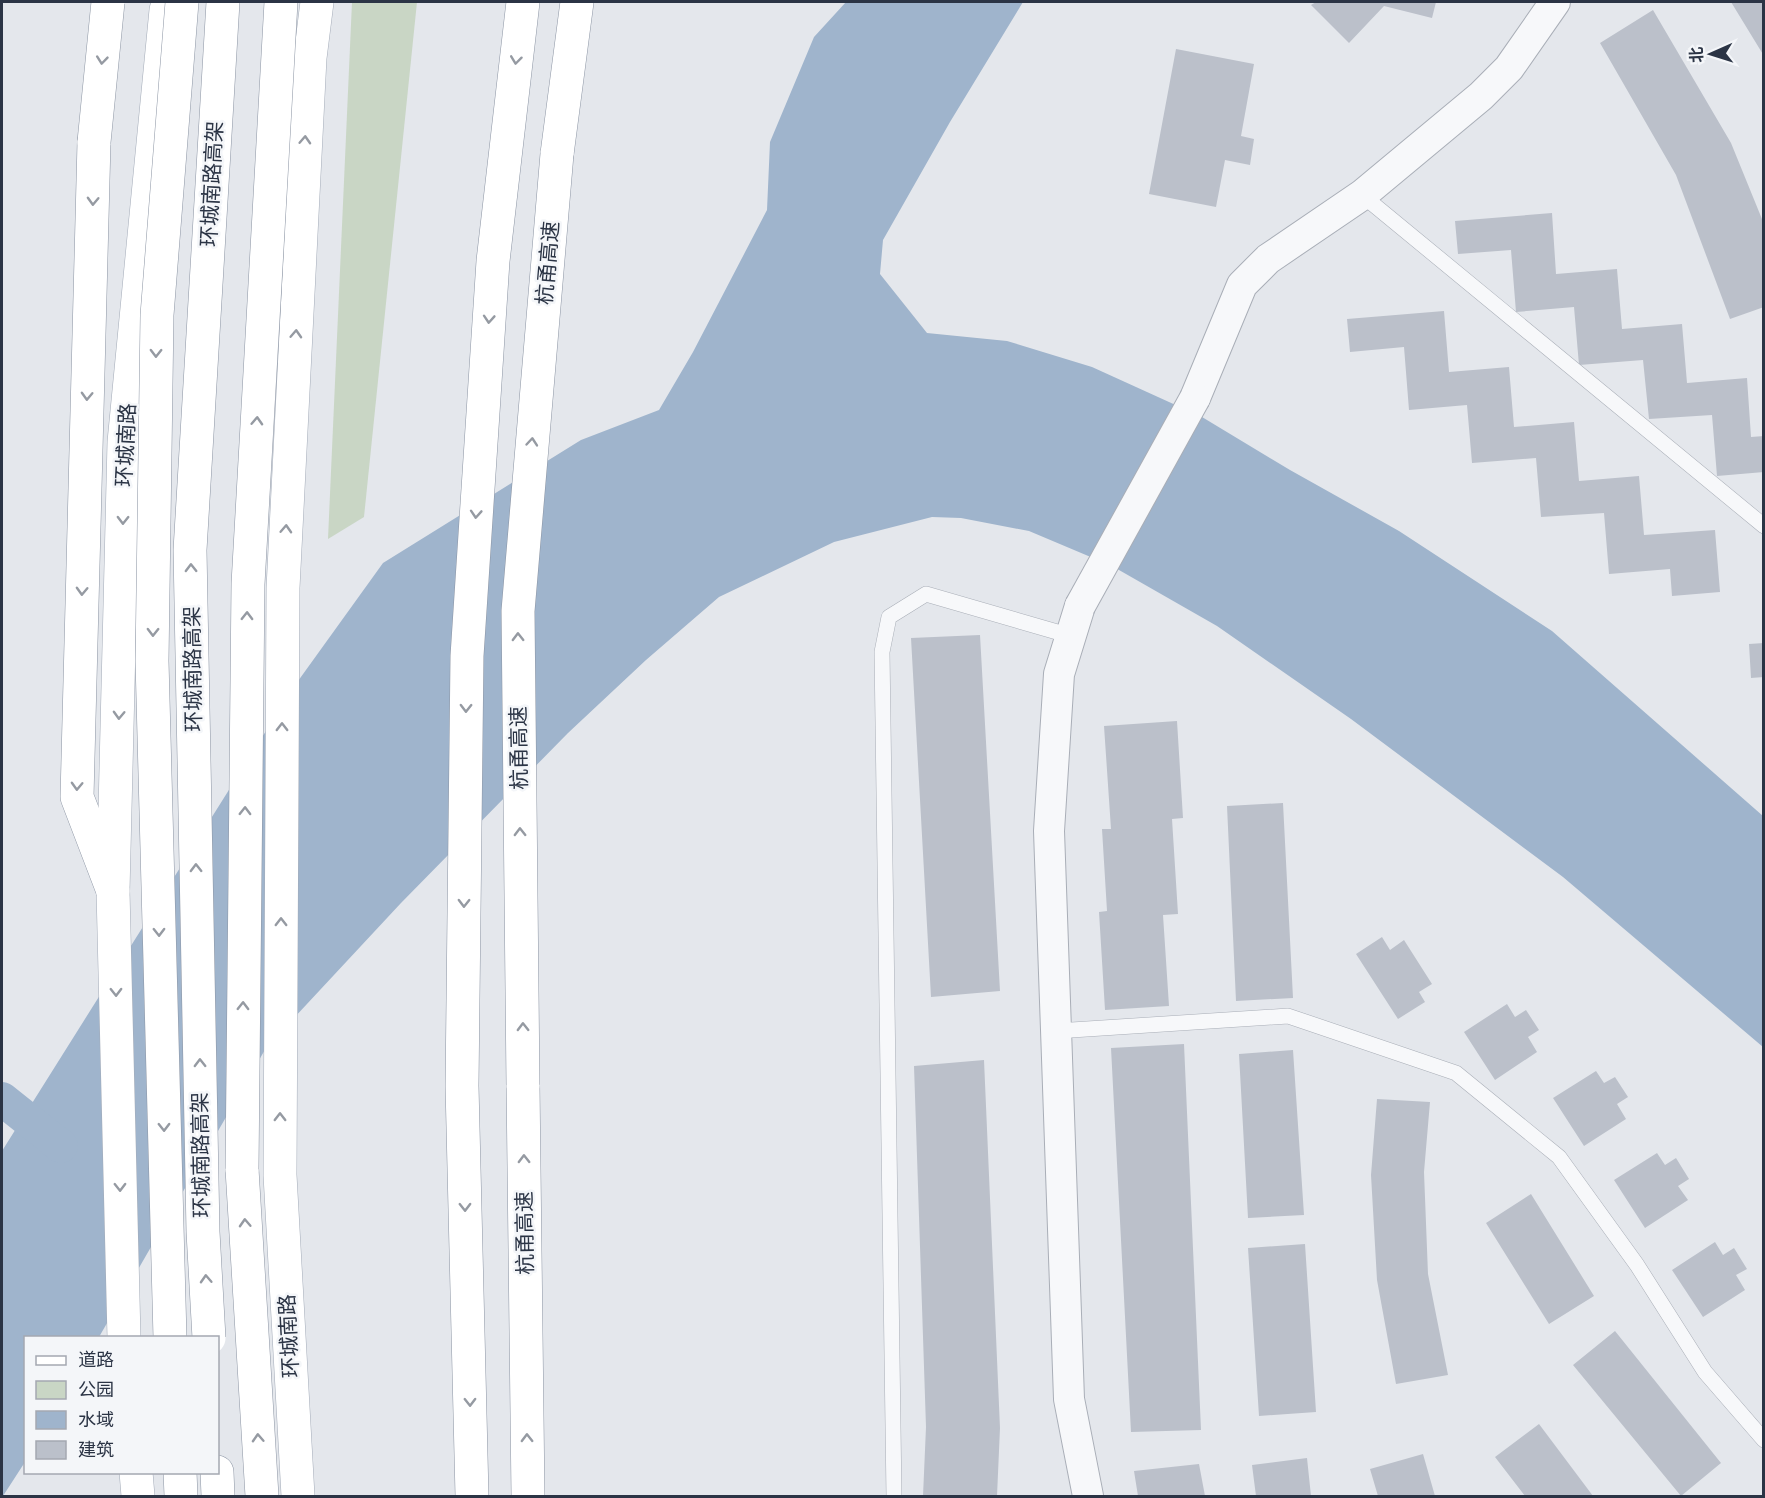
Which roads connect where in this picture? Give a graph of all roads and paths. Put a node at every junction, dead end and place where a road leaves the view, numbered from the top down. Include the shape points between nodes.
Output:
1 (108, 2) edge
2 (166, 2) edge
3 (182, 2) edge
4 (223, 2) edge
5 (281, 2) edge
6 (317, 2) edge
7 (523, 2) edge
8 (577, 2) edge
9 (1555, 2) edge
10 (1362, 195) junction
11 (1764, 526) edge
12 (1071, 636) junction
13 (113, 891) junction
14 (1056, 1031) junction
15 (124, 1336) edge
16 (170, 1336) edge
17 (209, 1336) edge
18 (1764, 1440) edge
19 (136, 1474) edge
20 (180, 1474) edge
21 (217, 1474) edge
22 (138, 1497) edge
23 (181, 1497) edge
24 (218, 1497) edge
25 (262, 1497) edge
26 (298, 1497) edge
27 (472, 1497) edge
28 (528, 1497) edge
29 (894, 1497) edge
30 (1088, 1497) edge

1 -> 13 main road, bridge via 94,142 77,797
2 -> 13 main road, 环城南路 via 124,442
3 -> 16 main road, 环城南路高架, bridge via 157,315 152,661
17 -> 4 main road, 环城南路高架, bridge via 203,1232 190,550
25 -> 5 main road, bridge via 242,1170 248,584
26 -> 6 main road, 环城南路 via 280,1175 283,588 310,58
7 -> 27 main road via 493,261 467,656 462,1086
28 -> 8 main road, 杭甬高速, bridge via 518,611 557,154
9 - 10 street via 1509,68 1481,96
10 - 11 lane
10 - 12 street, bridge via 1268,259 1242,285 1195,398 1080,606
12 - 14 street via 1059,674 1049,831
12 - 29 lane via 926,594 889,616 882,652
13 -> 15 main road, 环城南路
14 - 18 lane via 1288,1016 1456,1073 1559,1157 1636,1264 1705,1372
14 - 30 street via 1069,1399
19 - 22 main road
20 - 23 main road
21 - 24 main road

